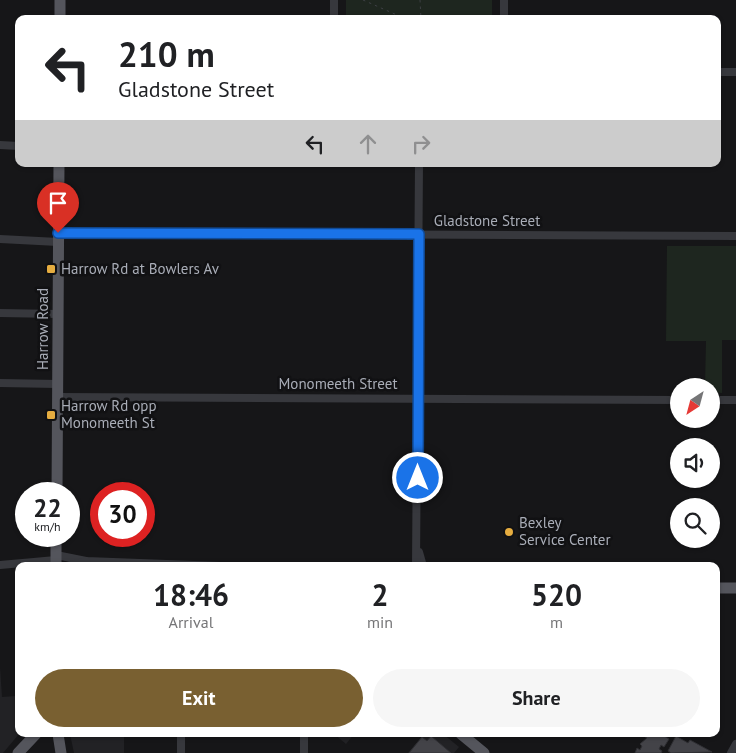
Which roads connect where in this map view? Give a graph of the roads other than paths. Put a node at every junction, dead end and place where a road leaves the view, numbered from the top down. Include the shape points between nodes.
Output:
1 (60, 0) edge
2 (334, 0) edge
3 (504, 0) edge
4 (60, 15) edge
5 (334, 15) edge
6 (504, 15) edge
7 (721, 72) edge
8 (736, 72) edge
9 (0, 145) edge
10 (15, 146) edge
11 (59, 167) edge
12 (419, 167) edge
13 (419, 234) junction
14 (736, 236) edge
15 (58, 237) junction
16 (0, 239) edge
17 (0, 313) edge
18 (58, 314) junction
19 (0, 383) edge
20 (58, 384) junction
21 (58, 397) junction
22 (418, 398) junction
23 (670, 400) edge
24 (720, 400) edge
25 (736, 400) edge
26 (57, 482) edge
27 (417, 538) junction
28 (56, 547) edge
29 (56, 561) edge
30 (86, 561) junction
31 (42, 562) edge
32 (82, 562) edge
33 (113, 562) edge
34 (411, 562) edge
35 (416, 562) edge
36 (422, 562) edge
37 (15, 564) edge
38 (0, 565) edge
39 (720, 588) edge
40 (736, 588) edge
41 (33, 737) edge
42 (58, 737) edge
43 (181, 737) edge
44 (304, 737) edge
45 (465, 737) edge
46 (736, 744) edge
47 (18, 753) edge
48 (61, 753) edge
49 (181, 753) edge
50 (304, 753) edge
51 (484, 753) edge
52 (731, 753) edge

1 - 4 main road
2 - 5 street
3 - 6 street
7 - 8 street
9 - 10 street
11 - 15 main road, Harrow Road
12 - 13 street
13 - 14 street, Gladstone Street
13 - 15 street, Gladstone Street
13 - 22 street
15 - 16 street, Gladstone Street
15 - 18 main road, Harrow Road
17 - 18 street
18 - 20 main road, Harrow Road
19 - 20 street
20 - 21 main road, Harrow Road
21 - 22 street, Monomeeth Street
21 - 26 main road, Harrow Road
22 - 23 street, Monomeeth Street
22 - 27 street
24 - 25 street
27 - 34 street
27 - 35 street
27 - 36 street
28 - 29 main road
29 - 30 street
29 - 31 street
30 - 32 street
30 - 33 street
37 - 38 street
39 - 40 main road
41 - 47 main road
42 - 48 main road
43 - 49 street
44 - 50 street
45 - 51 main road
46 - 52 street

